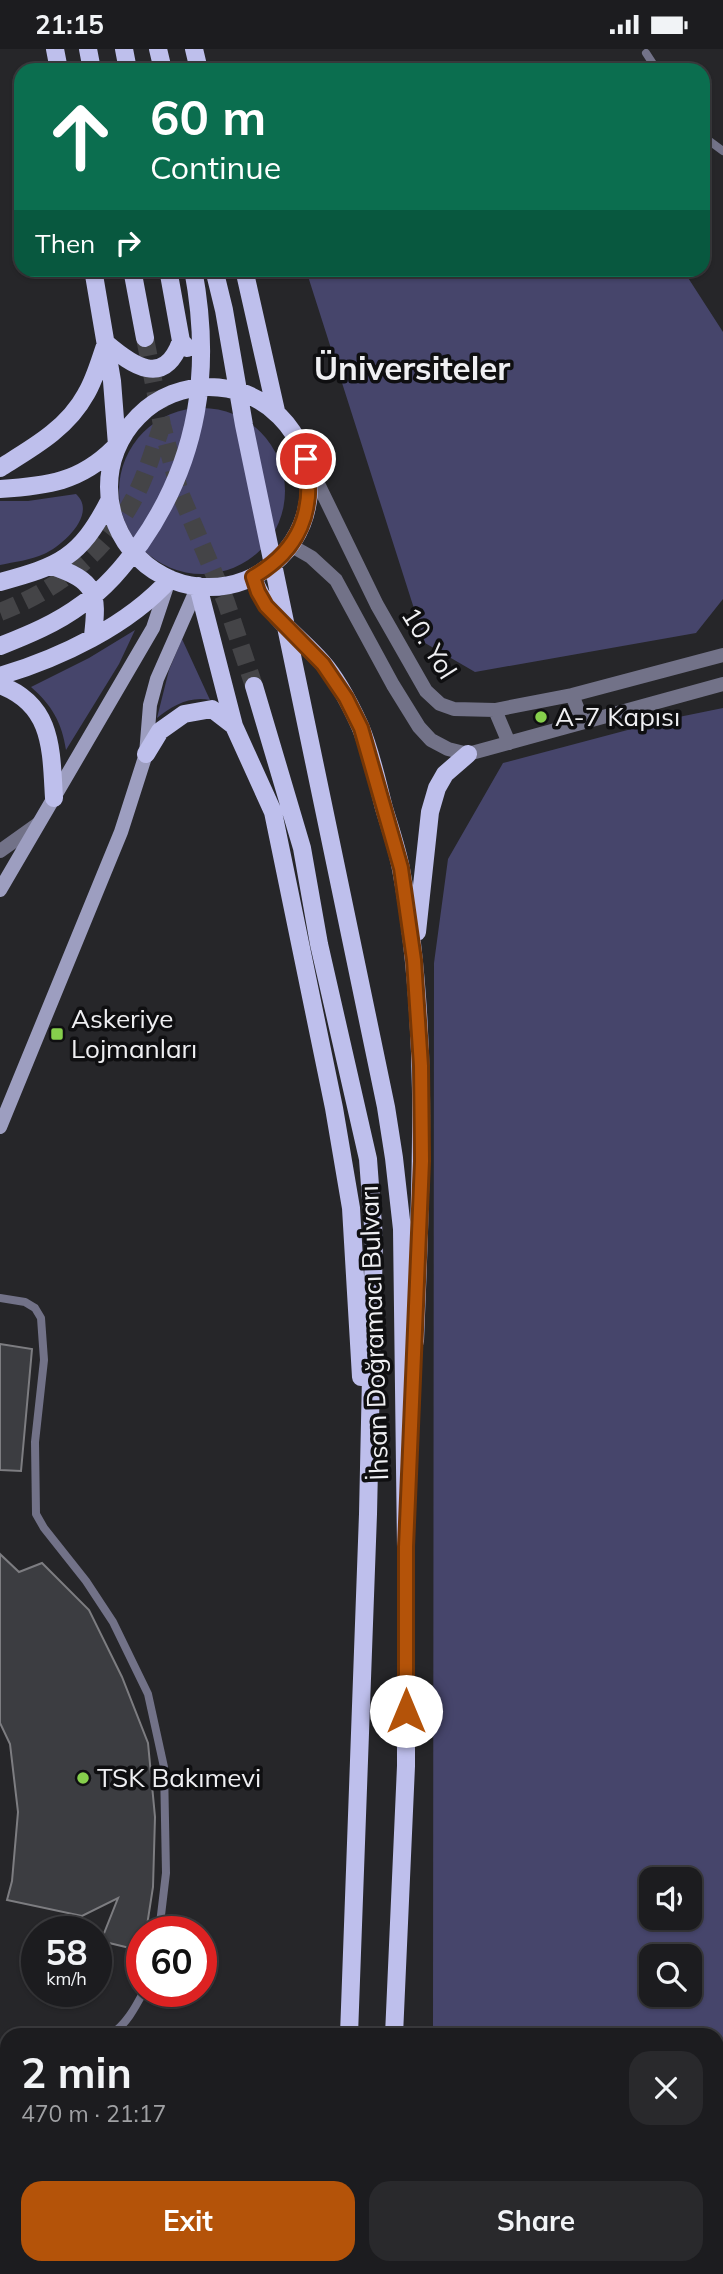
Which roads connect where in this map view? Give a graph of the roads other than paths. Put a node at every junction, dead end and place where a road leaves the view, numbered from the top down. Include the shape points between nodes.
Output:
1 (646, 53) dead end
2 (652, 63) edge
3 (94, 277) edge
4 (134, 277) edge
5 (169, 277) edge
6 (194, 277) edge
7 (216, 277) edge
8 (246, 277) edge
9 (145, 338) tunnel mouth
10 (181, 341) junction
11 (106, 343) junction
12 (226, 388) junction
13 (276, 411) junction
14 (117, 445) junction
15 (306, 459) junction
16 (0, 468) edge
17 (0, 489) edge
18 (109, 501) junction
19 (290, 545) junction
20 (52, 566) junction
21 (253, 577) junction
22 (170, 579) junction
23 (0, 582) edge
24 (198, 586) junction
25 (93, 636) junction
26 (0, 646) edge
27 (723, 655) edge
28 (0, 676) edge
29 (723, 684) edge
30 (0, 685) edge
31 (254, 686) tunnel mouth
32 (572, 695) junction
33 (495, 710) junction
34 (583, 722) junction
35 (234, 726) junction
36 (509, 743) junction
37 (146, 754) junction
38 (468, 754) junction
39 (54, 798) junction
40 (38, 824) junction
41 (0, 851) edge
42 (0, 890) edge
43 (414, 960) junction
44 (0, 1126) edge
45 (0, 1298) edge
46 (368, 1514) junction
47 (406, 1547) junction
48 (161, 1916) edge
49 (136, 2007) edge
50 (120, 2028) edge
51 (349, 2028) edge
52 (394, 2028) edge

1 - 2 lane
3 - 11 main road
4 - 9 main road
5 - 10 main road
6 - 26 main road via 201,314 202,378 190,440 154,523 94,595 51,624
7 - 47 main road, İhsan Doğramacı Bulvarı via 394,1158 402,1229
8 - 13 main road
10 - 11 main road via 176,357 148,370
10 - 12 main road via 205,372
11 - 14 main road
11 - 16 main road via 77,408 48,437
12 - 13 main road via 253,396
12 - 14 main road via 188,388 162,398 138,415
13 - 15 main road via 294,433
14 - 17 main road via 81,474
14 - 18 main road via 108,482
15 - 19 main road via 308,504
15 - 33 street, 10. Yol via 377,605 426,691 454,709
18 - 20 main road via 82,545
18 - 22 main road via 127,544 145,564
19 - 21 main road
19 - 38 street, 10. Yol via 336,580 419,727 431,740
20 - 23 main road
20 - 25 main road via 87,582 92,590
21 - 24 main road via 226,585
21 - 43 main road via 266,606 323,664 361,728 401,868
22 - 24 main road
22 - 25 main road via 137,611
22 - 39 main road via 153,628
24 - 35 main road
24 - 37 main road via 157,678
25 - 28 main road
27 - 32 street, 10. Yol
29 - 34 street
30 - 39 main road via 29,702 46,729
31 - 46 main road, İhsan Doğramacı Bulvarı via 302,848 368,1159 374,1239
32 - 33 street, 10. Yol
32 - 34 street
33 - 36 street
34 - 36 street
35 - 37 main road via 212,709 184,714 160,731
35 - 46 main road via 273,812 334,1108 351,1208
36 - 38 street
37 - 44 main road via 121,832
38 - 43 main road via 436,787
39 - 40 main road
40 - 41 street
40 - 42 main road
43 - 47 main road via 422,1161
45 - 48 lane via 25,1302 41,1318 44,1360 35,1442 36,1514 113,1622 148,1695 164,1767 166,1873
46 - 51 main road, İhsan Doğramacı Bulvarı
47 - 52 main road, İhsan Doğramacı Bulvarı via 406,1766
49 - 50 lane

